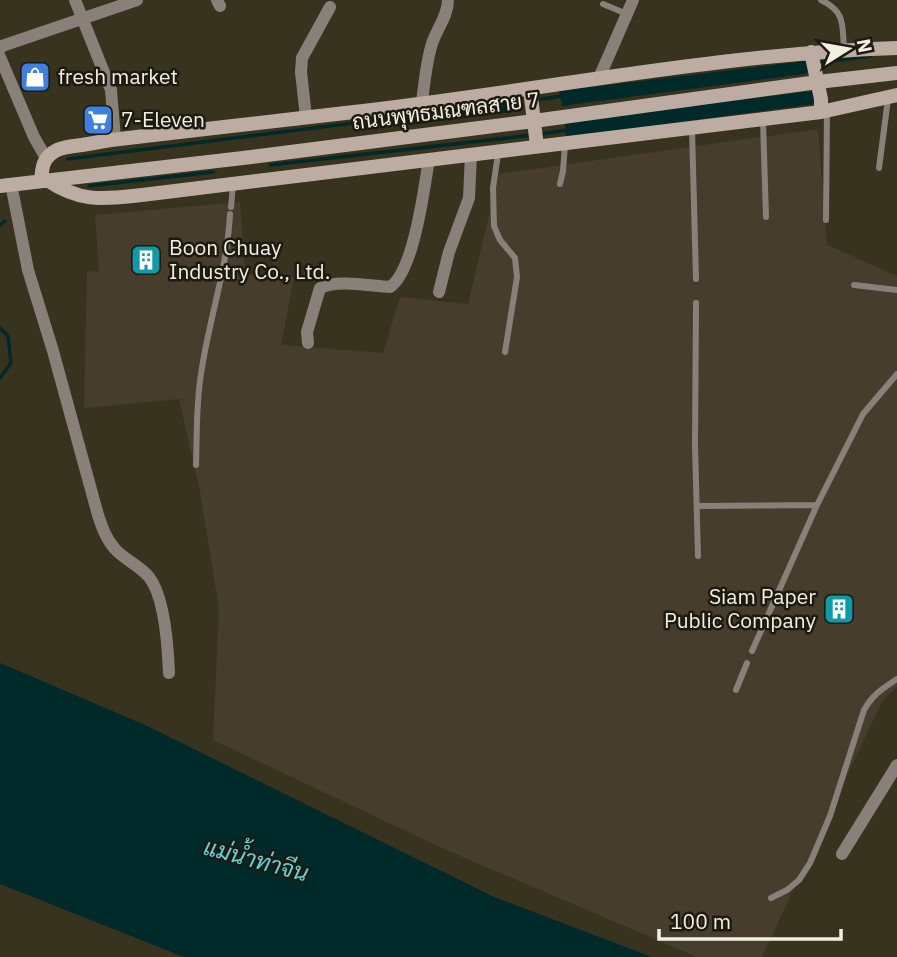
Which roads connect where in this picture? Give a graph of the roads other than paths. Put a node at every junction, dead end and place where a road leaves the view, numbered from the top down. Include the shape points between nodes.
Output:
1 (75, 0) edge
2 (137, 0) edge
3 (448, 0) edge
4 (634, 0) edge
5 (821, 0) edge
6 (603, 4) dead end
7 (330, 7) dead end
8 (627, 14) junction
9 (82, 19) junction
10 (0, 48) edge
11 (897, 48) edge
12 (844, 49) junction
13 (811, 52) junction
14 (0, 57) edge
15 (897, 73) edge
16 (599, 78) junction
17 (818, 82) junction
18 (530, 89) junction
19 (892, 96) edge
20 (422, 103) junction
21 (824, 112) junction
22 (306, 117) junction
23 (763, 119) junction
24 (534, 121) junction
25 (692, 127) junction
26 (115, 139) junction
27 (565, 143) junction
28 (537, 146) junction
29 (499, 152) junction
30 (471, 154) junction
31 (46, 158) junction
32 (243, 158) junction
33 (429, 159) junction
34 (880, 168) dead end
35 (44, 181) junction
36 (239, 184) junction
37 (559, 184) dead end
38 (3, 185) edge
39 (765, 217) dead end
40 (826, 220) dead end
41 (696, 279) dead end
42 (854, 285) dead end
43 (897, 290) edge
44 (439, 292) dead end
45 (696, 303) dead end
46 (308, 343) dead end
47 (505, 352) dead end
48 (897, 374) edge
49 (196, 466) dead end
50 (817, 505) junction
51 (697, 506) junction
52 (698, 556) dead end
53 (752, 651) dead end
54 (747, 663) dead end
55 (169, 673) dead end
56 (897, 679) edge
57 (736, 690) dead end
58 (897, 765) edge
59 (842, 854) dead end
60 (771, 898) dead end

1 - 9 street
2 - 9 street
3 - 20 street via 431,45
4 - 8 street
5 - 12 lane via 839,12
6 - 8 lane
7 - 22 street via 302,58
8 - 16 street
9 - 10 street
9 - 26 street via 110,90
11 - 12 main road
12 - 13 main road
13 - 16 main road
13 - 17 main road
14 - 31 street
15 - 17 main road, ถนนพุทธมณฑลสาย 7
16 - 18 main road
17 - 21 main road
17 - 24 main road, ถนนพุทธมณฑลสาย 7
18 - 20 main road
18 - 24 main road
19 - 21 main road
19 - 34 lane
20 - 22 main road
21 - 23 main road
21 - 40 lane
22 - 26 main road
23 - 25 main road
23 - 39 lane
24 - 28 main road
24 - 32 main road, ถนนพุทธมณฑลสาย 7
25 - 27 main road
25 - 41 lane
26 - 31 main road via 63,148
27 - 28 main road
27 - 37 lane
28 - 29 main road
29 - 30 main road
29 - 47 lane via 493,188 494,226 517,265
30 - 33 main road
30 - 44 street via 469,198
31 - 35 main road
32 - 35 main road, ถนนพุทธมณฑลสาย 7
32 - 36 main road
33 - 36 main road
33 - 46 street via 400,279 390,287 337,284 320,288
35 - 36 main road via 81,197 104,199
35 - 38 main road, ถนนพุทธมณฑลสาย 7
36 - 49 lane via 201,374
38 - 55 street via 16,212 28,270 98,515 116,550 151,579 165,628
42 - 43 lane
45 - 51 lane
48 - 50 lane via 863,414
50 - 51 lane
50 - 53 lane
51 - 52 lane
54 - 57 lane
56 - 60 lane via 877,692 864,710 810,863 799,880
58 - 59 street

